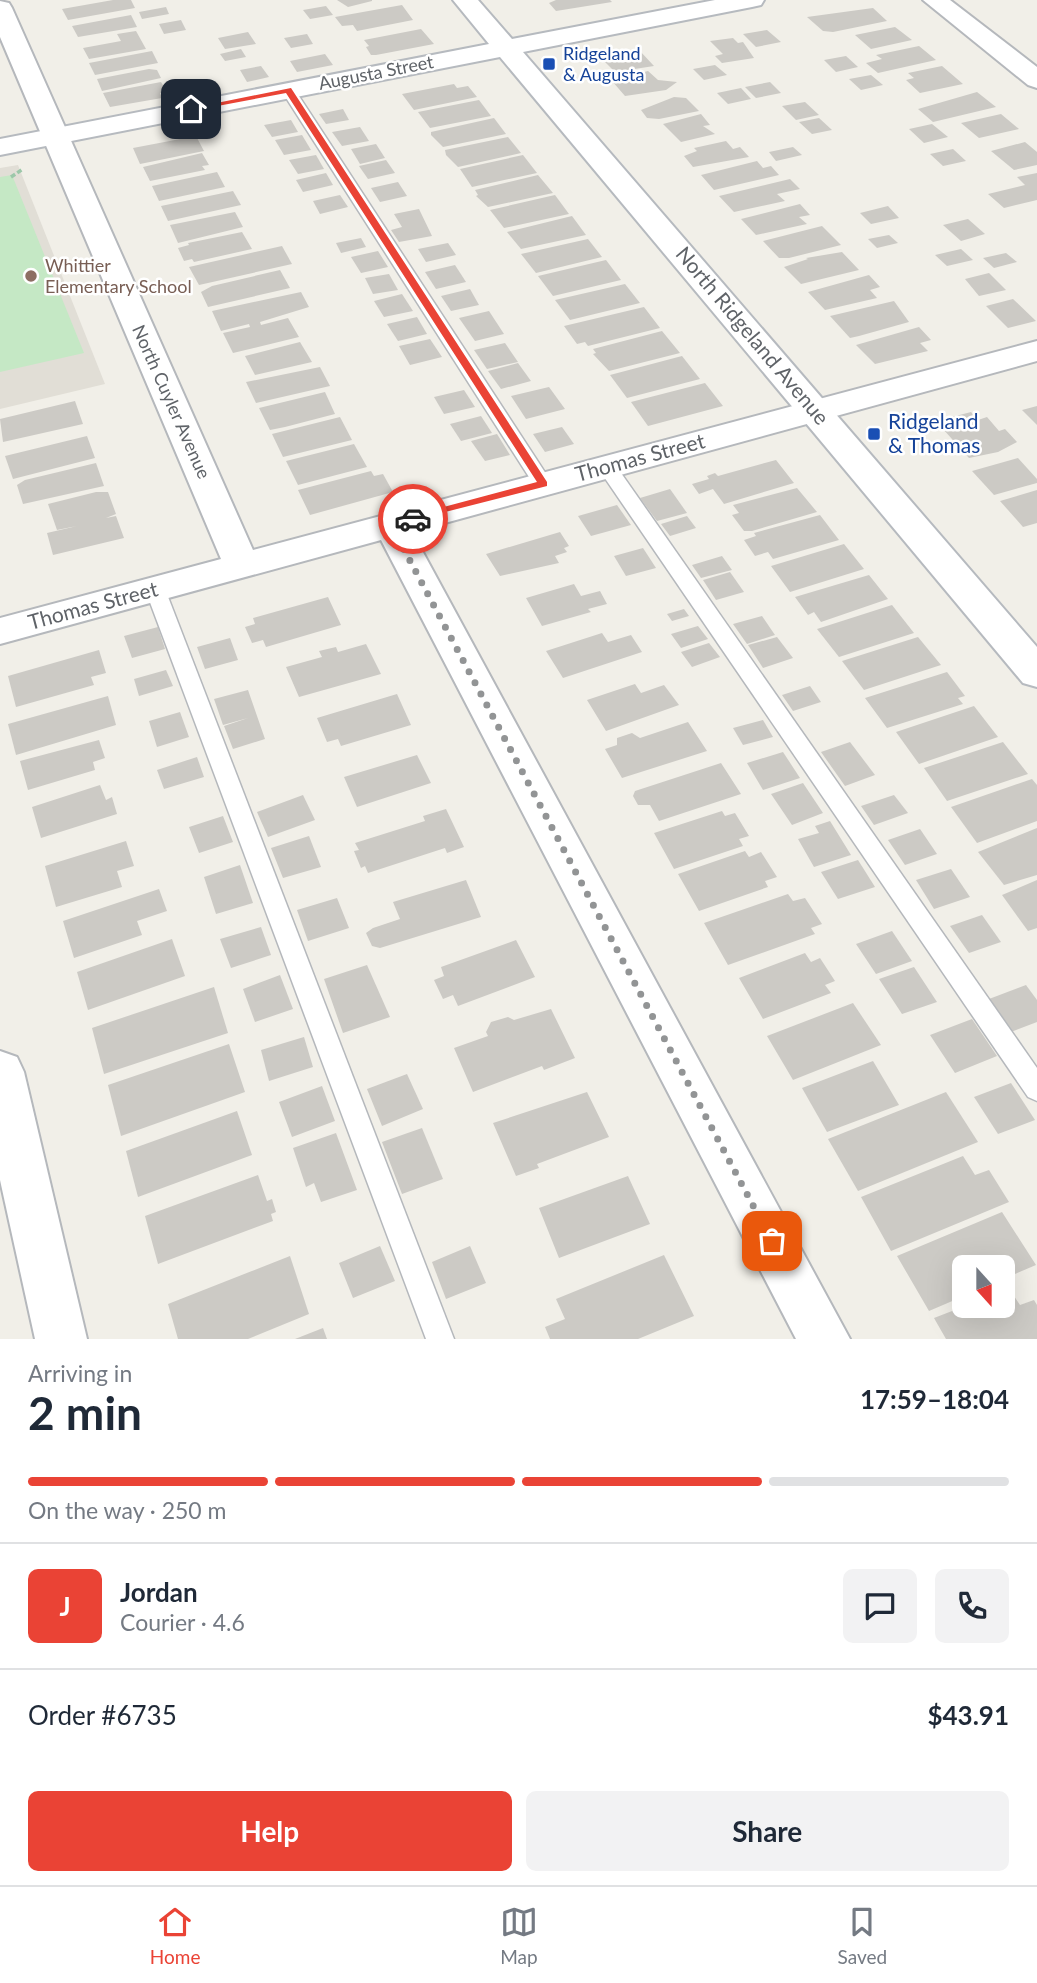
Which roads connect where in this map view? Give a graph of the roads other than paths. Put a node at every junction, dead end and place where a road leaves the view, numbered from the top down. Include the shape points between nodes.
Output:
1 (465, 0) edge
2 (751, 0) edge
3 (935, 0) edge
4 (706, 4) edge
5 (0, 8) edge
6 (506, 48) junction
7 (1037, 80) edge
8 (288, 90) junction
9 (55, 136) junction
10 (0, 147) edge
11 (1037, 351) edge
12 (816, 410) junction
13 (607, 467) junction
14 (543, 484) junction
15 (391, 525) junction
16 (242, 565) junction
17 (155, 589) junction
18 (0, 631) edge
19 (1037, 673) edge
20 (0, 1072) edge
21 (1037, 1089) edge
22 (61, 1339) edge
23 (440, 1339) edge
24 (824, 1339) edge

1 - 6 street, North Ridgeland Avenue
2 - 4 street, Augusta Street
3 - 7 street
4 - 6 street, Augusta Street
5 - 9 street, North Cuyler Avenue
6 - 8 street, Augusta Street
6 - 12 street, North Ridgeland Avenue
8 - 9 street, Augusta Street
8 - 14 lane
9 - 10 street, Augusta Street
9 - 16 street, North Cuyler Avenue
11 - 12 street, Thomas Street
12 - 13 street, Thomas Street
12 - 19 street, North Ridgeland Avenue
13 - 14 street, Thomas Street
13 - 21 lane
14 - 15 street, Thomas Street
15 - 16 street, Thomas Street
15 - 24 street
16 - 17 street, Thomas Street
17 - 18 street, Thomas Street
17 - 23 lane
20 - 22 street

